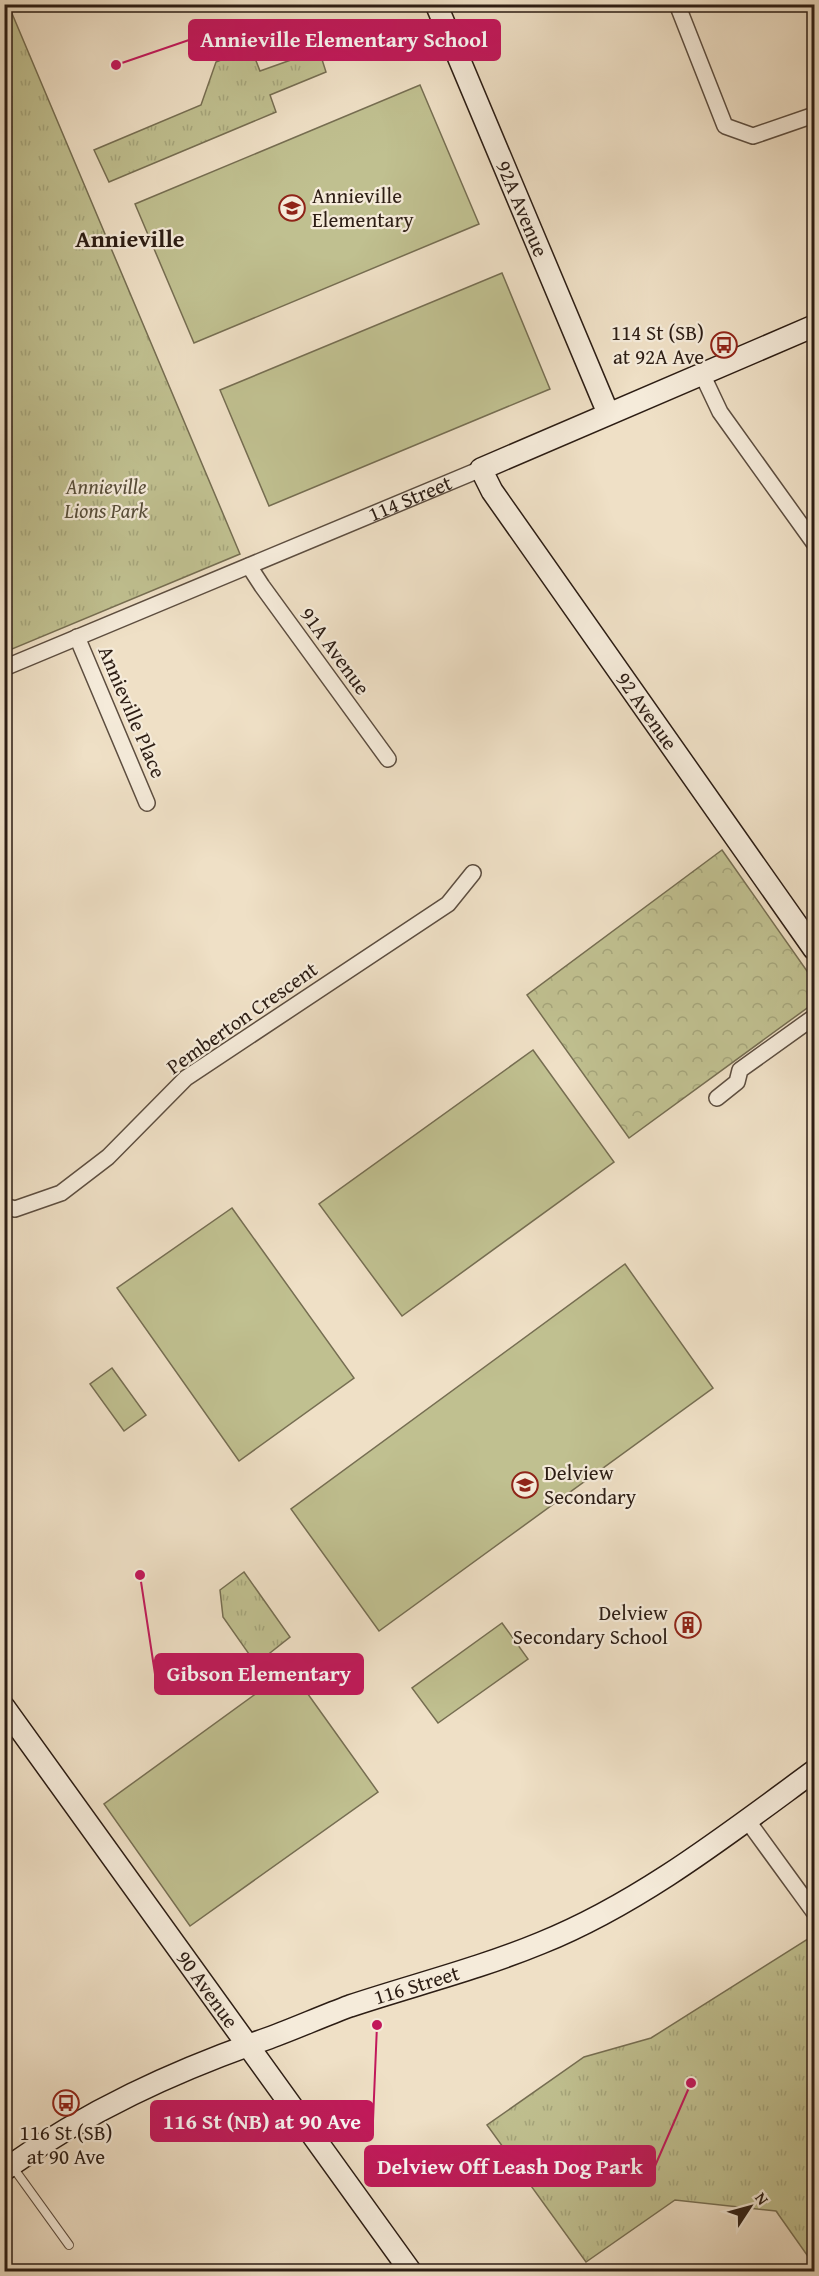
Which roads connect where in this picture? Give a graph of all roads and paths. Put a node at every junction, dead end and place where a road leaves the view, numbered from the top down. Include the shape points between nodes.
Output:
1 (436, 4) edge
2 (677, 4) edge
3 (814, 115) edge
4 (814, 326) edge
5 (702, 374) junction
6 (608, 413) junction
7 (481, 469) junction
8 (814, 543) edge
9 (249, 566) junction
10 (77, 637) junction
11 (4, 668) edge
12 (388, 759) dead end
13 (147, 803) dead end
14 (473, 873) dead end
15 (814, 950) edge
16 (814, 1017) edge
17 (717, 1098) dead end
18 (4, 1206) edge
19 (4, 1707) edge
20 (814, 1771) edge
21 (747, 1820) junction
22 (814, 1912) edge
23 (247, 2044) junction
24 (8, 2167) edge
25 (69, 2245) dead end
26 (411, 2271) edge

1 - 6 street, 92A Avenue
2 - 3 street via 725,126 753,136
4 - 5 street, 114 Street
5 - 6 street, 114 Street
5 - 8 street via 720,412
6 - 7 street, 114 Street
7 - 9 street, 114 Street
7 - 15 street, 92 Avenue via 492,491
9 - 10 street, 114 Street
9 - 12 street, 91A Avenue
10 - 11 street, 114 Street
10 - 13 street, Annieville Place
14 - 18 street, Pemberton Crescent via 448,904 186,1078 108,1157 61,1193 15,1209
16 - 17 street via 740,1070 737,1082
19 - 23 street, 90 Avenue
20 - 21 street, 116 Street
21 - 22 street
21 - 23 street, 116 Street via 656,1883 542,1943
23 - 24 street, 116 Street via 147,2085 78,2122
23 - 26 street, 90 Avenue
24 - 25 lane

